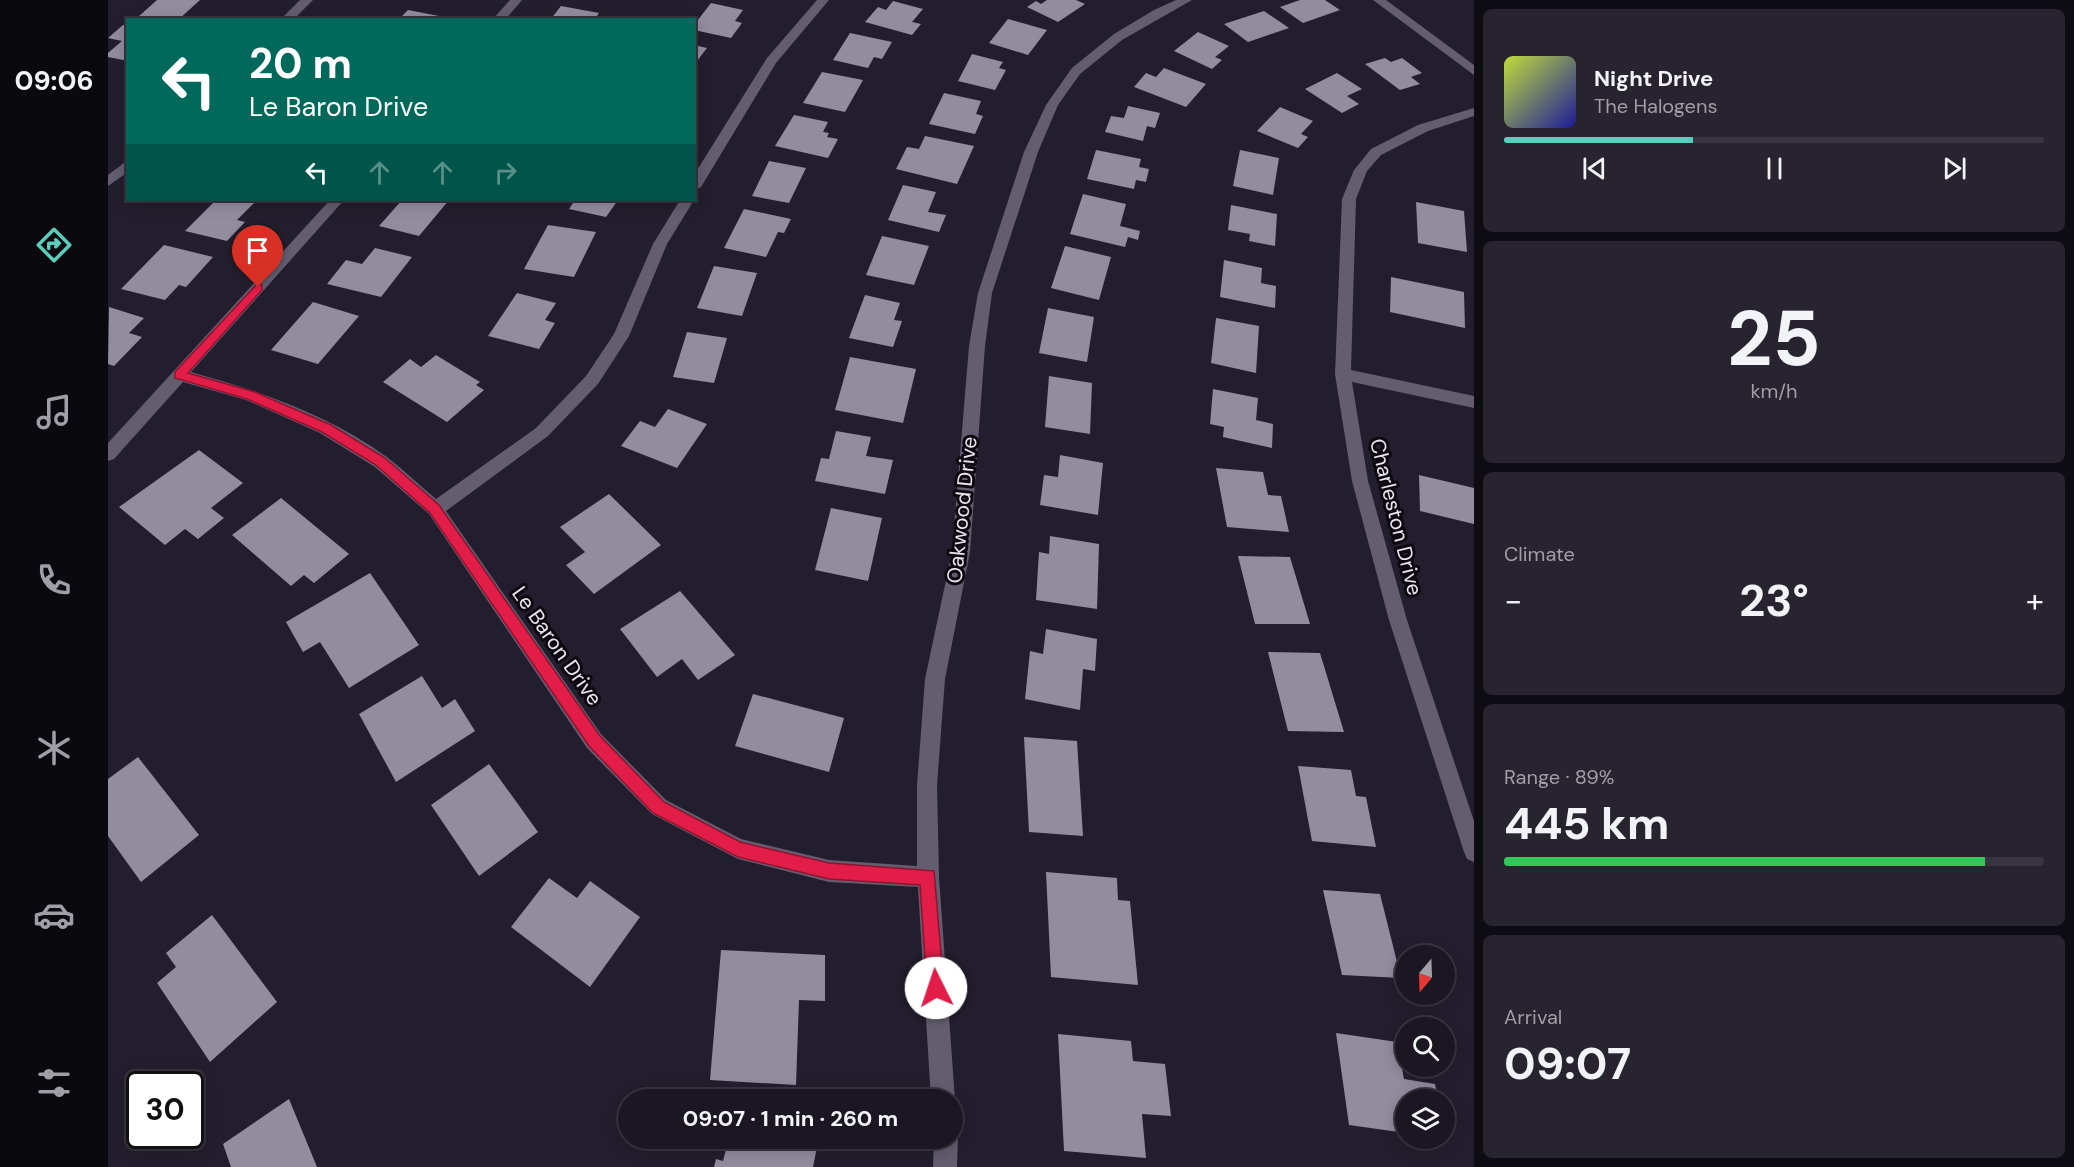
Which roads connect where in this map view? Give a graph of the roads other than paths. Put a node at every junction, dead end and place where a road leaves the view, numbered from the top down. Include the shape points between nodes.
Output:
1 (307, 0) edge
2 (516, 0) edge
3 (823, 0) edge
4 (1186, 0) edge
5 (1379, 0) edge
6 (288, 18) edge
7 (500, 18) edge
8 (1474, 71) edge
9 (1474, 112) edge
10 (126, 166) edge
11 (108, 182) edge
12 (696, 184) edge
13 (336, 201) edge
14 (686, 201) edge
15 (1343, 374) junction
16 (180, 375) junction
17 (1474, 402) edge
18 (108, 454) edge
19 (435, 509) junction
20 (1468, 813) edge
21 (1474, 852) edge
22 (928, 877) junction
23 (942, 1089) edge
24 (946, 1149) edge
25 (945, 1167) edge

1 - 6 street
2 - 7 street
3 - 12 street via 771,61
4 - 22 street, Oakwood Drive via 1118,37 1076,71 1052,105 1031,152 985,293 977,346 961,552 935,679 927,785
5 - 8 street
9 - 15 street, Charleston Drive via 1414,133 1376,152 1360,170 1349,199
10 - 11 street
13 - 16 street
14 - 19 street via 660,244 621,336 592,380 542,432
15 - 17 street
15 - 20 street, Charleston Drive via 1362,492 1398,620
16 - 18 street
16 - 19 street, Le Baron Drive via 250,395 326,429 381,462
19 - 22 street, Le Baron Drive via 594,741 658,807 738,849 829,871
20 - 21 street, Charleston Drive
22 - 23 street, Oakwood Drive
24 - 25 street

